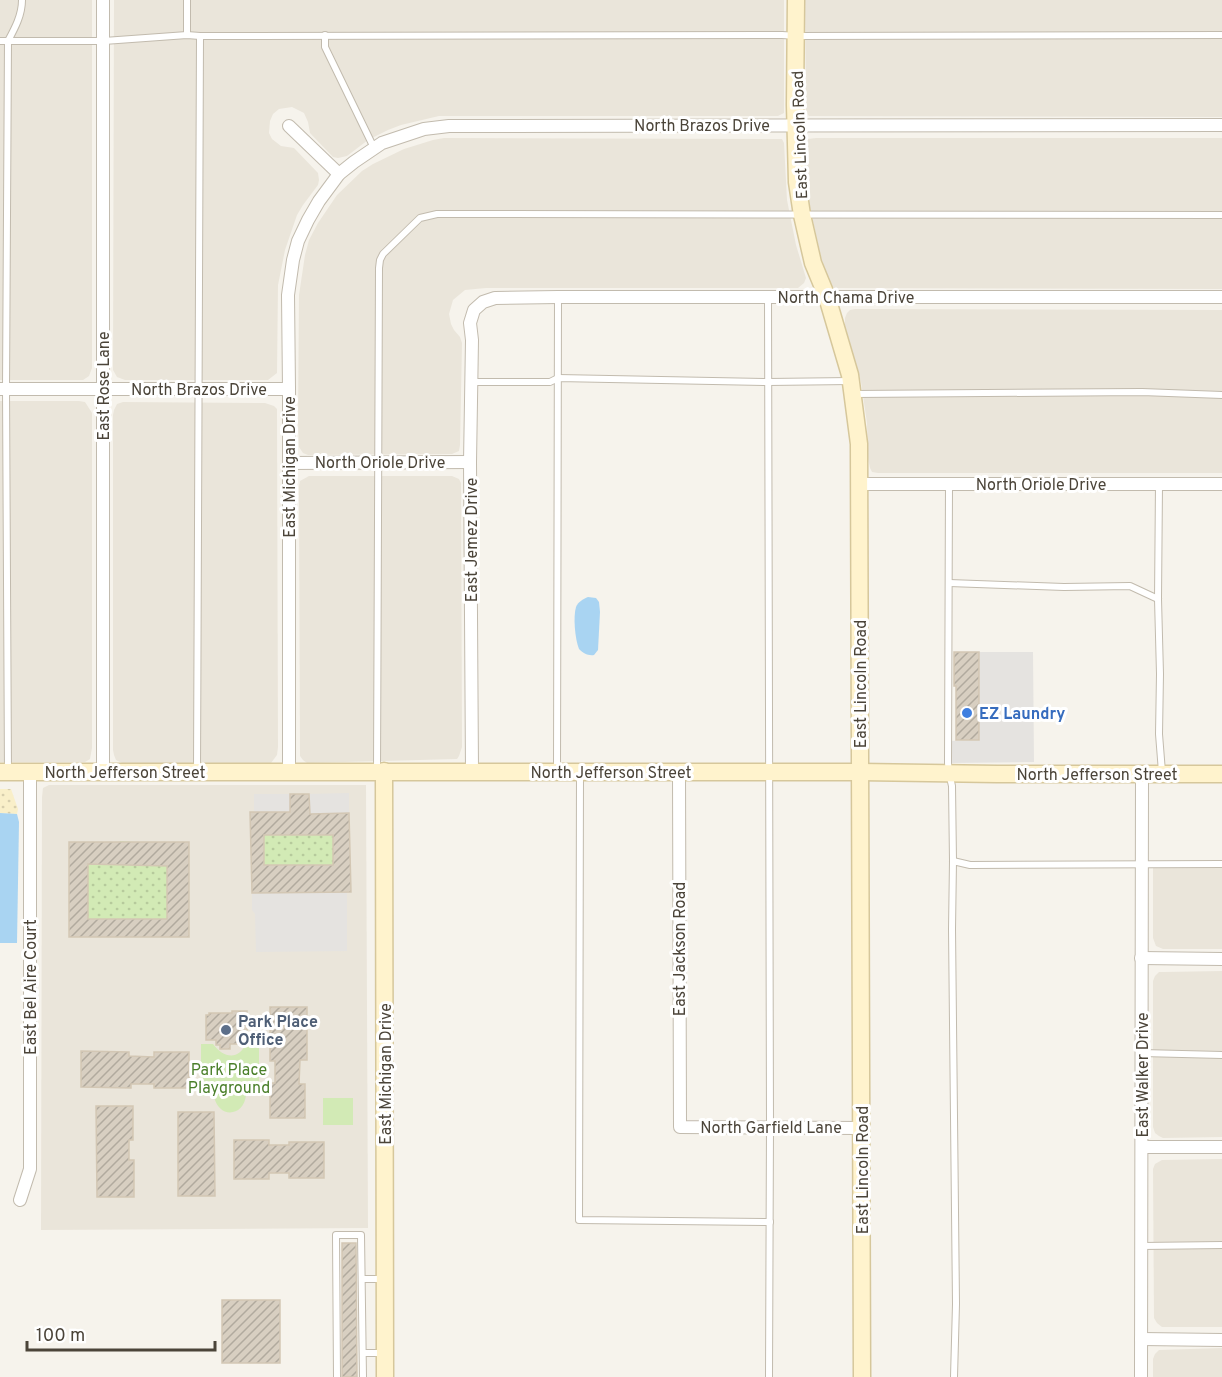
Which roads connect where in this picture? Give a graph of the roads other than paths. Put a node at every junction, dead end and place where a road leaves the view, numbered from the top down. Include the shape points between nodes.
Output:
1 (21, 0) edge
2 (103, 0) edge
3 (187, 0) edge
4 (796, 0) edge
5 (187, 35) junction
6 (1222, 35) edge
7 (200, 36) junction
8 (326, 36) junction
9 (796, 36) junction
10 (0, 41) edge
11 (8, 41) junction
12 (104, 41) junction
13 (796, 125) junction
14 (1222, 125) edge
15 (289, 126) dead end
16 (374, 148) junction
17 (339, 174) junction
18 (802, 215) junction
19 (1222, 215) edge
20 (558, 297) junction
21 (768, 297) junction
22 (827, 297) junction
23 (1222, 297) edge
24 (474, 310) joint
25 (558, 378) junction
26 (472, 382) junction
27 (768, 382) junction
28 (852, 387) junction
29 (3, 389) edge
30 (103, 389) junction
31 (199, 389) junction
32 (289, 389) junction
33 (1222, 395) edge
34 (471, 462) junction
35 (289, 463) junction
36 (379, 463) junction
37 (860, 483) junction
38 (949, 484) junction
39 (1159, 484) junction
40 (1222, 484) edge
41 (949, 583) junction
42 (1158, 598) junction
43 (381, 771) junction
44 (472, 771) junction
45 (4, 772) edge
46 (30, 772) junction
47 (103, 772) junction
48 (196, 772) junction
49 (289, 772) junction
50 (557, 772) junction
51 (580, 772) junction
52 (679, 772) junction
53 (769, 772) junction
54 (860, 772) junction
55 (949, 773) junction
56 (1142, 774) junction
57 (1162, 774) junction
58 (1222, 774) edge
59 (953, 861) junction
60 (1222, 864) edge
61 (1141, 865) junction
62 (1141, 958) junction
63 (1222, 959) edge
64 (1142, 1053) junction
65 (1222, 1055) edge
66 (680, 1126) joint
67 (770, 1127) junction
68 (862, 1128) junction
69 (1142, 1147) junction
70 (1222, 1147) edge
71 (20, 1200) dead end
72 (770, 1222) junction
73 (1222, 1245) edge
74 (1142, 1246) junction
75 (362, 1279) junction
76 (385, 1279) junction
77 (1141, 1339) junction
78 (1222, 1340) edge
79 (363, 1353) junction
80 (385, 1353) junction
81 (338, 1377) edge
82 (363, 1377) edge
83 (385, 1377) edge
84 (769, 1377) edge
85 (862, 1377) edge
86 (954, 1377) edge
87 (1141, 1377) edge

1 - 11 lane via 16,26
2 - 12 street, East Rose Lane
3 - 5 lane
4 - 9 street, East Lincoln Road
5 - 7 lane
5 - 12 lane
6 - 9 lane
7 - 8 lane
7 - 31 lane
8 - 9 lane
8 - 16 lane via 326,47
9 - 13 street, East Lincoln Road
10 - 11 lane
11 - 12 lane
11 - 29 lane
12 - 30 street, East Rose Lane
13 - 14 street, North Brazos Drive
13 - 16 street, North Brazos Drive via 449,126 424,129
13 - 18 street, East Lincoln Road
15 - 17 street
16 - 17 street, North Brazos Drive
17 - 32 street, East Michigan Drive via 308,219 293,260 288,295
18 - 19 lane
18 - 22 street, East Lincoln Road via 813,263
18 - 36 lane via 437,214 420,218 380,260
20 - 21 street, North Chama Drive
20 - 24 street, North Chama Drive via 495,298
20 - 25 lane
21 - 22 street, North Chama Drive
21 - 27 lane
22 - 23 street, North Chama Drive
22 - 28 street, East Lincoln Road
24 - 26 street, East Jemez Drive via 470,323
25 - 26 lane via 550,382
25 - 27 lane
25 - 50 lane
26 - 34 street, East Jemez Drive
27 - 28 lane
27 - 53 lane
28 - 33 lane
28 - 37 street, East Lincoln Road
29 - 30 street, North Brazos Drive
29 - 45 lane
30 - 31 street, North Brazos Drive
30 - 47 street, East Rose Lane
31 - 32 street, North Brazos Drive
31 - 48 lane
32 - 35 street, East Michigan Drive
34 - 36 street, North Oriole Drive
34 - 44 street, East Jemez Drive
35 - 36 street, North Oriole Drive
35 - 49 street, East Michigan Drive
36 - 43 lane
37 - 38 street, North Oriole Drive
37 - 54 street, East Lincoln Road
38 - 39 street, North Oriole Drive
38 - 41 lane
39 - 40 street, North Oriole Drive
39 - 42 lane
41 - 42 lane via 1130,586
41 - 55 lane
42 - 57 lane
43 - 44 street, North Jefferson Street
43 - 49 street, North Jefferson Street
43 - 76 street, East Michigan Drive
44 - 50 street, North Jefferson Street
45 - 46 street, North Jefferson Street
46 - 47 street, North Jefferson Street
46 - 71 street, East Bel Aire Court via 30,1169
47 - 48 street, North Jefferson Street
48 - 49 street, North Jefferson Street
50 - 51 street, North Jefferson Street
51 - 52 street, North Jefferson Street
51 - 72 lane via 579,1220
52 - 53 street, North Jefferson Street
52 - 66 street, East Jackson Road
53 - 54 street, North Jefferson Street
53 - 67 lane
54 - 55 street, North Jefferson Street
54 - 68 street, East Lincoln Road
55 - 56 street, North Jefferson Street
55 - 59 lane
56 - 57 street, North Jefferson Street
56 - 61 street, East Walker Drive
57 - 58 street, North Jefferson Street
59 - 61 lane via 970,865
59 - 86 lane
60 - 61 lane
61 - 62 street, East Walker Drive
62 - 63 street
62 - 64 street, East Walker Drive
64 - 65 lane
64 - 69 street, East Walker Drive
66 - 67 street, North Garfield Lane
67 - 68 street, North Garfield Lane
67 - 72 lane
68 - 85 street, East Lincoln Road
69 - 70 street
69 - 74 street, East Walker Drive
72 - 84 lane
73 - 74 lane
74 - 77 street, East Walker Drive
75 - 76 lane
75 - 79 lane
75 - 81 lane via 361,1235 336,1235
76 - 80 street, East Michigan Drive
77 - 78 street
77 - 87 street, East Walker Drive
79 - 80 lane
79 - 82 lane
80 - 83 street, East Michigan Drive

